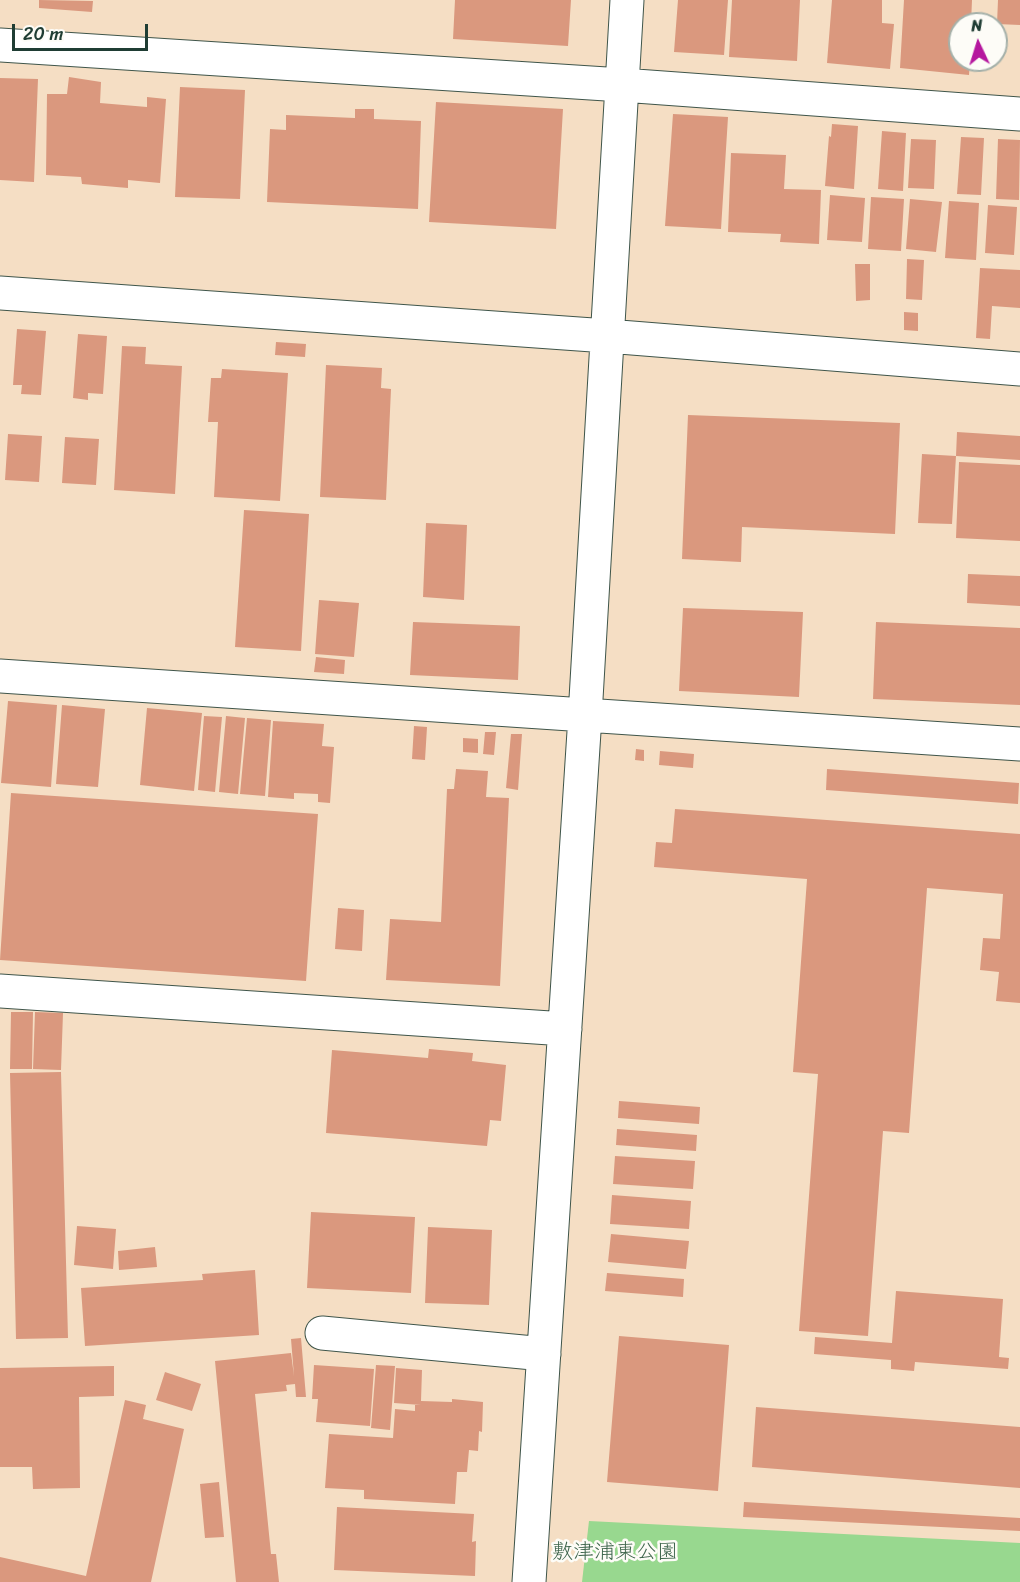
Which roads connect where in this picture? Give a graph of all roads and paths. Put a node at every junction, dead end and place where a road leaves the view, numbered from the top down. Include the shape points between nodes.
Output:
1 (627, 0) edge
2 (0, 45) edge
3 (622, 84) junction
4 (1020, 114) edge
5 (0, 293) edge
6 (607, 336) junction
7 (1020, 369) edge
8 (0, 676) edge
9 (585, 716) junction
10 (1020, 744) edge
11 (0, 991) edge
12 (565, 1029) junction
13 (322, 1333) dead end
14 (544, 1354) junction
15 (529, 1582) edge

1 - 3 street
2 - 3 street
3 - 4 street
3 - 6 street
5 - 6 street
6 - 7 street
6 - 9 street
8 - 9 street
9 - 10 street
9 - 12 street
11 - 12 street
12 - 14 street
13 - 14 street
14 - 15 street

